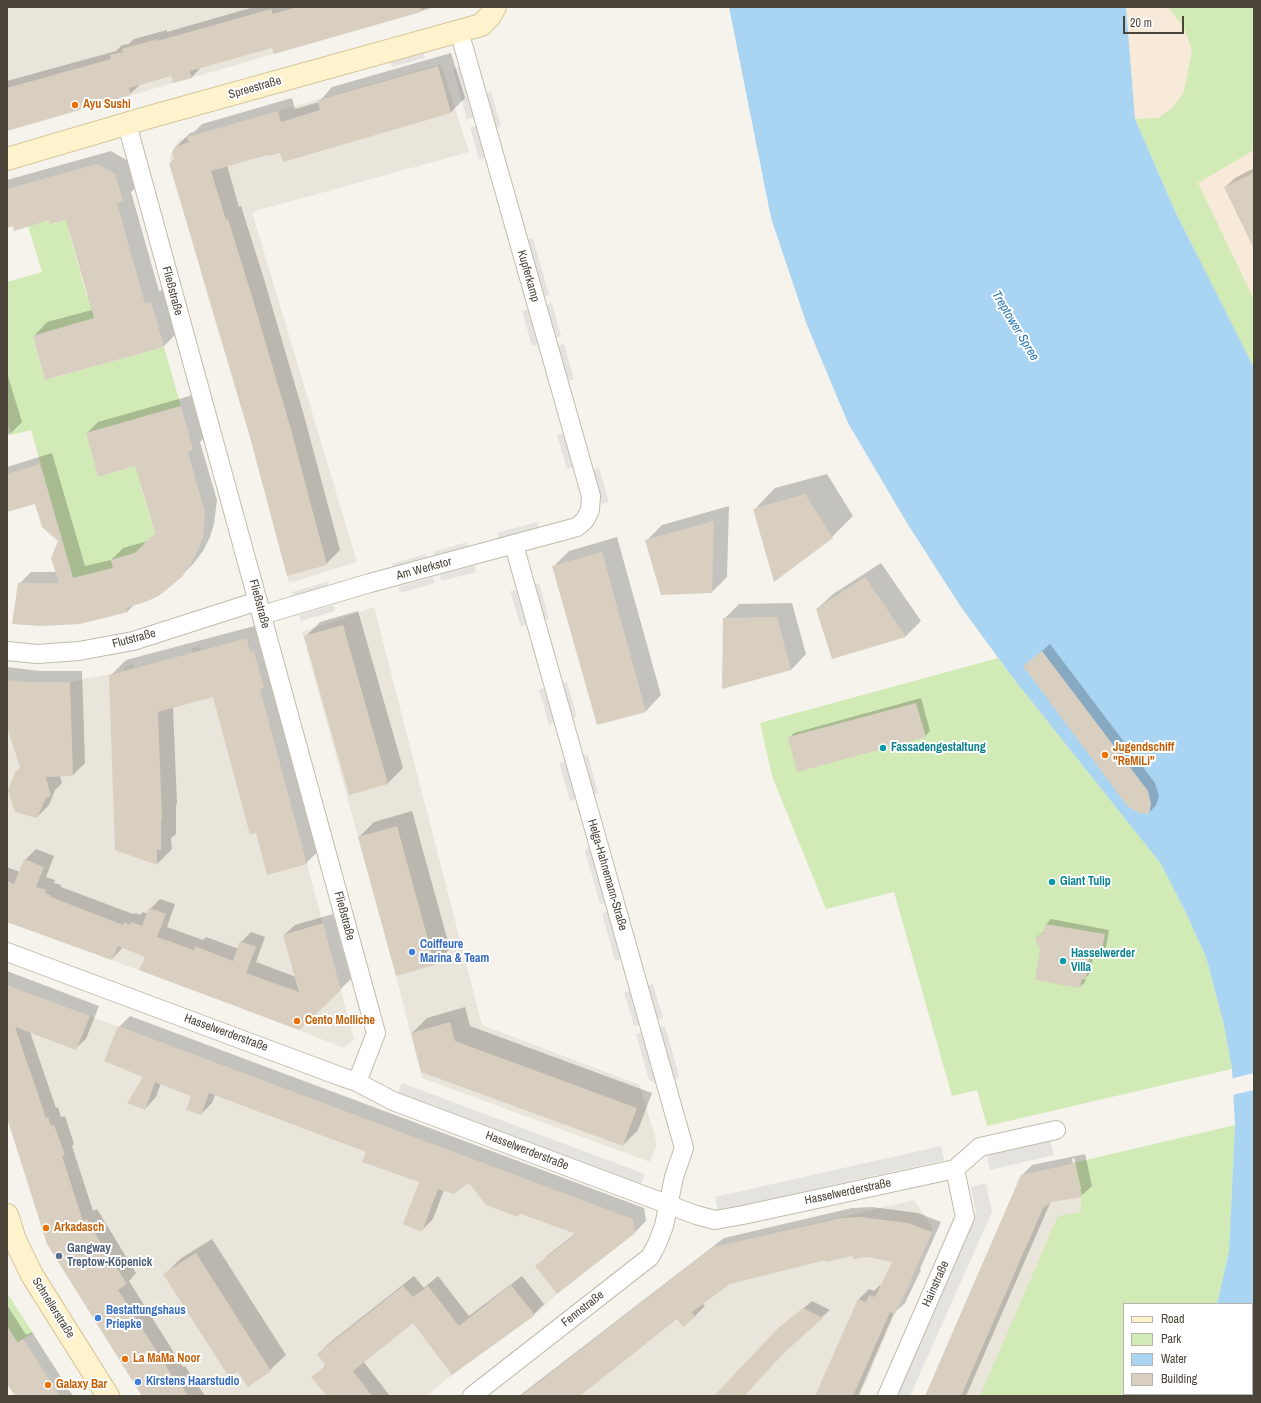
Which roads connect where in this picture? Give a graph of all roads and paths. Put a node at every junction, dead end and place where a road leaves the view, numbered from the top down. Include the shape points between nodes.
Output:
1 (495, 7) edge
2 (459, 31) junction
3 (127, 124) junction
4 (7, 159) edge
5 (585, 520) joint
6 (514, 545) junction
7 (260, 608) junction
8 (7, 651) edge
9 (7, 952) edge
10 (357, 1082) junction
11 (1056, 1130) dead end
12 (955, 1169) junction
13 (668, 1204) junction
14 (7, 1215) edge
15 (108, 1396) edge
16 (472, 1396) edge
17 (887, 1396) edge

1 - 2 main road, Spreestraße via 481,25
2 - 3 main road, Spreestraße
2 - 5 street, Kupferkamp via 591,496 590,510
3 - 4 main road, Spreestraße
3 - 7 street, Fließstraße
5 - 6 street, Am Werkstor via 576,527
6 - 7 street, Am Werkstor via 370,583
6 - 13 street, Helga-Hahnemann-Straße via 684,1148
7 - 8 street, Flutstraße via 133,641 79,652 37,654
7 - 10 street, Fließstraße via 376,1033
9 - 10 street, Hasselwerderstraße
10 - 13 street, Hasselwerderstraße via 393,1101
11 - 12 street, Hasselwerderstraße via 980,1147
12 - 13 street, Hasselwerderstraße via 715,1220 696,1216
12 - 17 street, Hainstraße via 965,1217
13 - 16 street, Fennstraße via 658,1244 650,1257
14 - 15 main road, Schnellerstraße via 15,1240 32,1275

